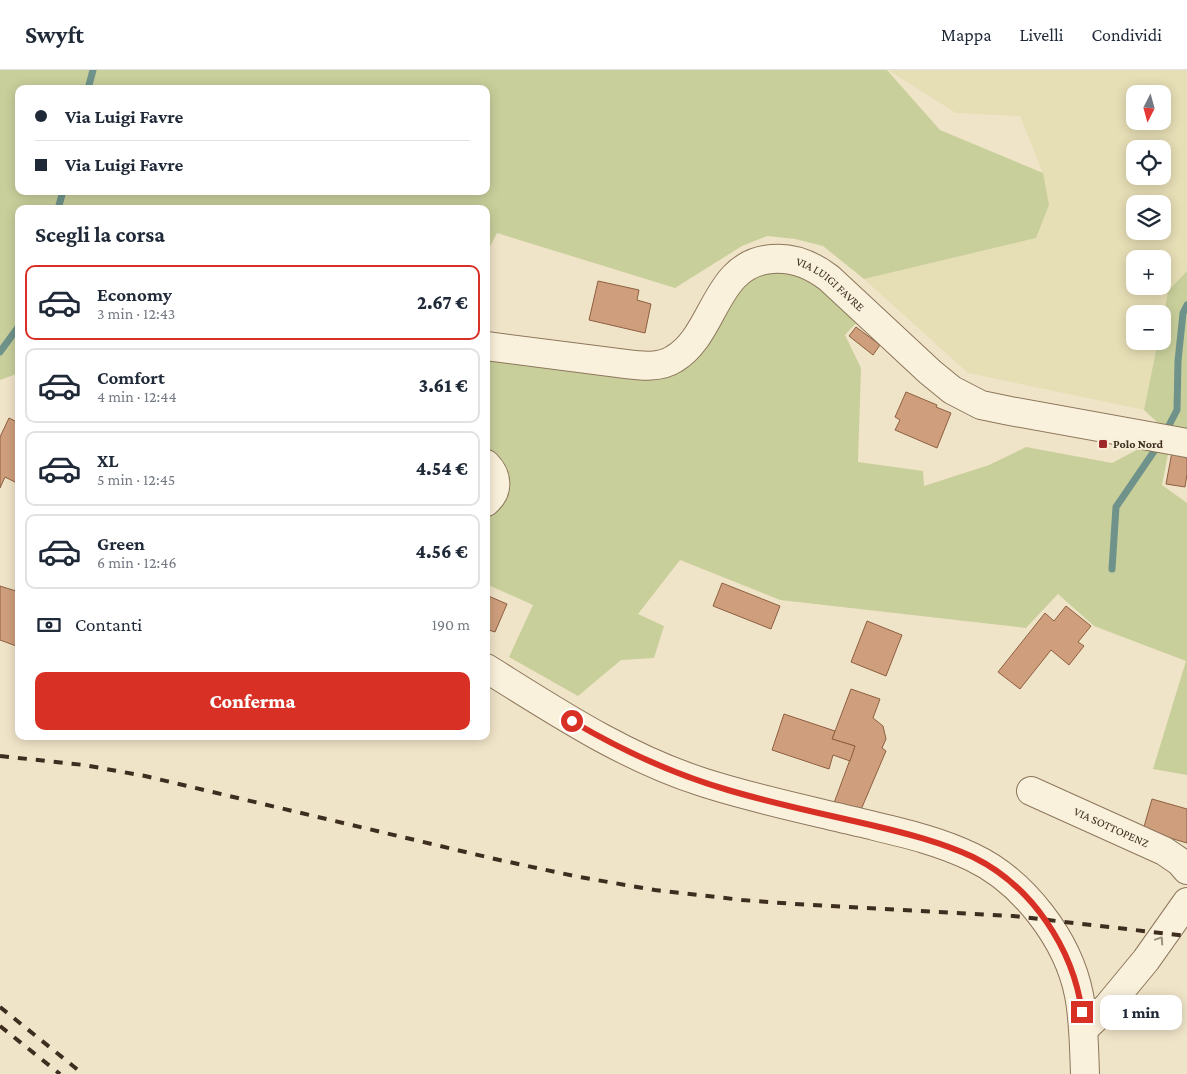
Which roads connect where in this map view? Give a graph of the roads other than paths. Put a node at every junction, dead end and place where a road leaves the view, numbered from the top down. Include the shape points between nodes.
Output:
1 (490, 347) edge
2 (1187, 443) edge
3 (490, 468) edge
4 (490, 498) edge
5 (490, 670) edge
6 (1031, 791) dead end
7 (1187, 870) edge
8 (1187, 902) edge
9 (1131, 977) junction
10 (1079, 995) junction
11 (1084, 1029) junction
12 (1085, 1074) edge

1 - 2 street, VIA LUIGI FAVRE via 644,366 663,364 681,355 690,345 722,292 740,271 766,259 788,259 810,265 829,278 930,372 963,397 980,405
3 - 4 street via 496,483
5 - 10 street via 594,735 673,771 727,790 948,846 973,857 998,872 1033,904 1058,940
6 - 7 street, VIA SOTTOPENZ via 1164,851
9 -> 8 street
9 - 10 street via 1104,990
9 - 11 street
10 - 11 street
11 - 12 street

